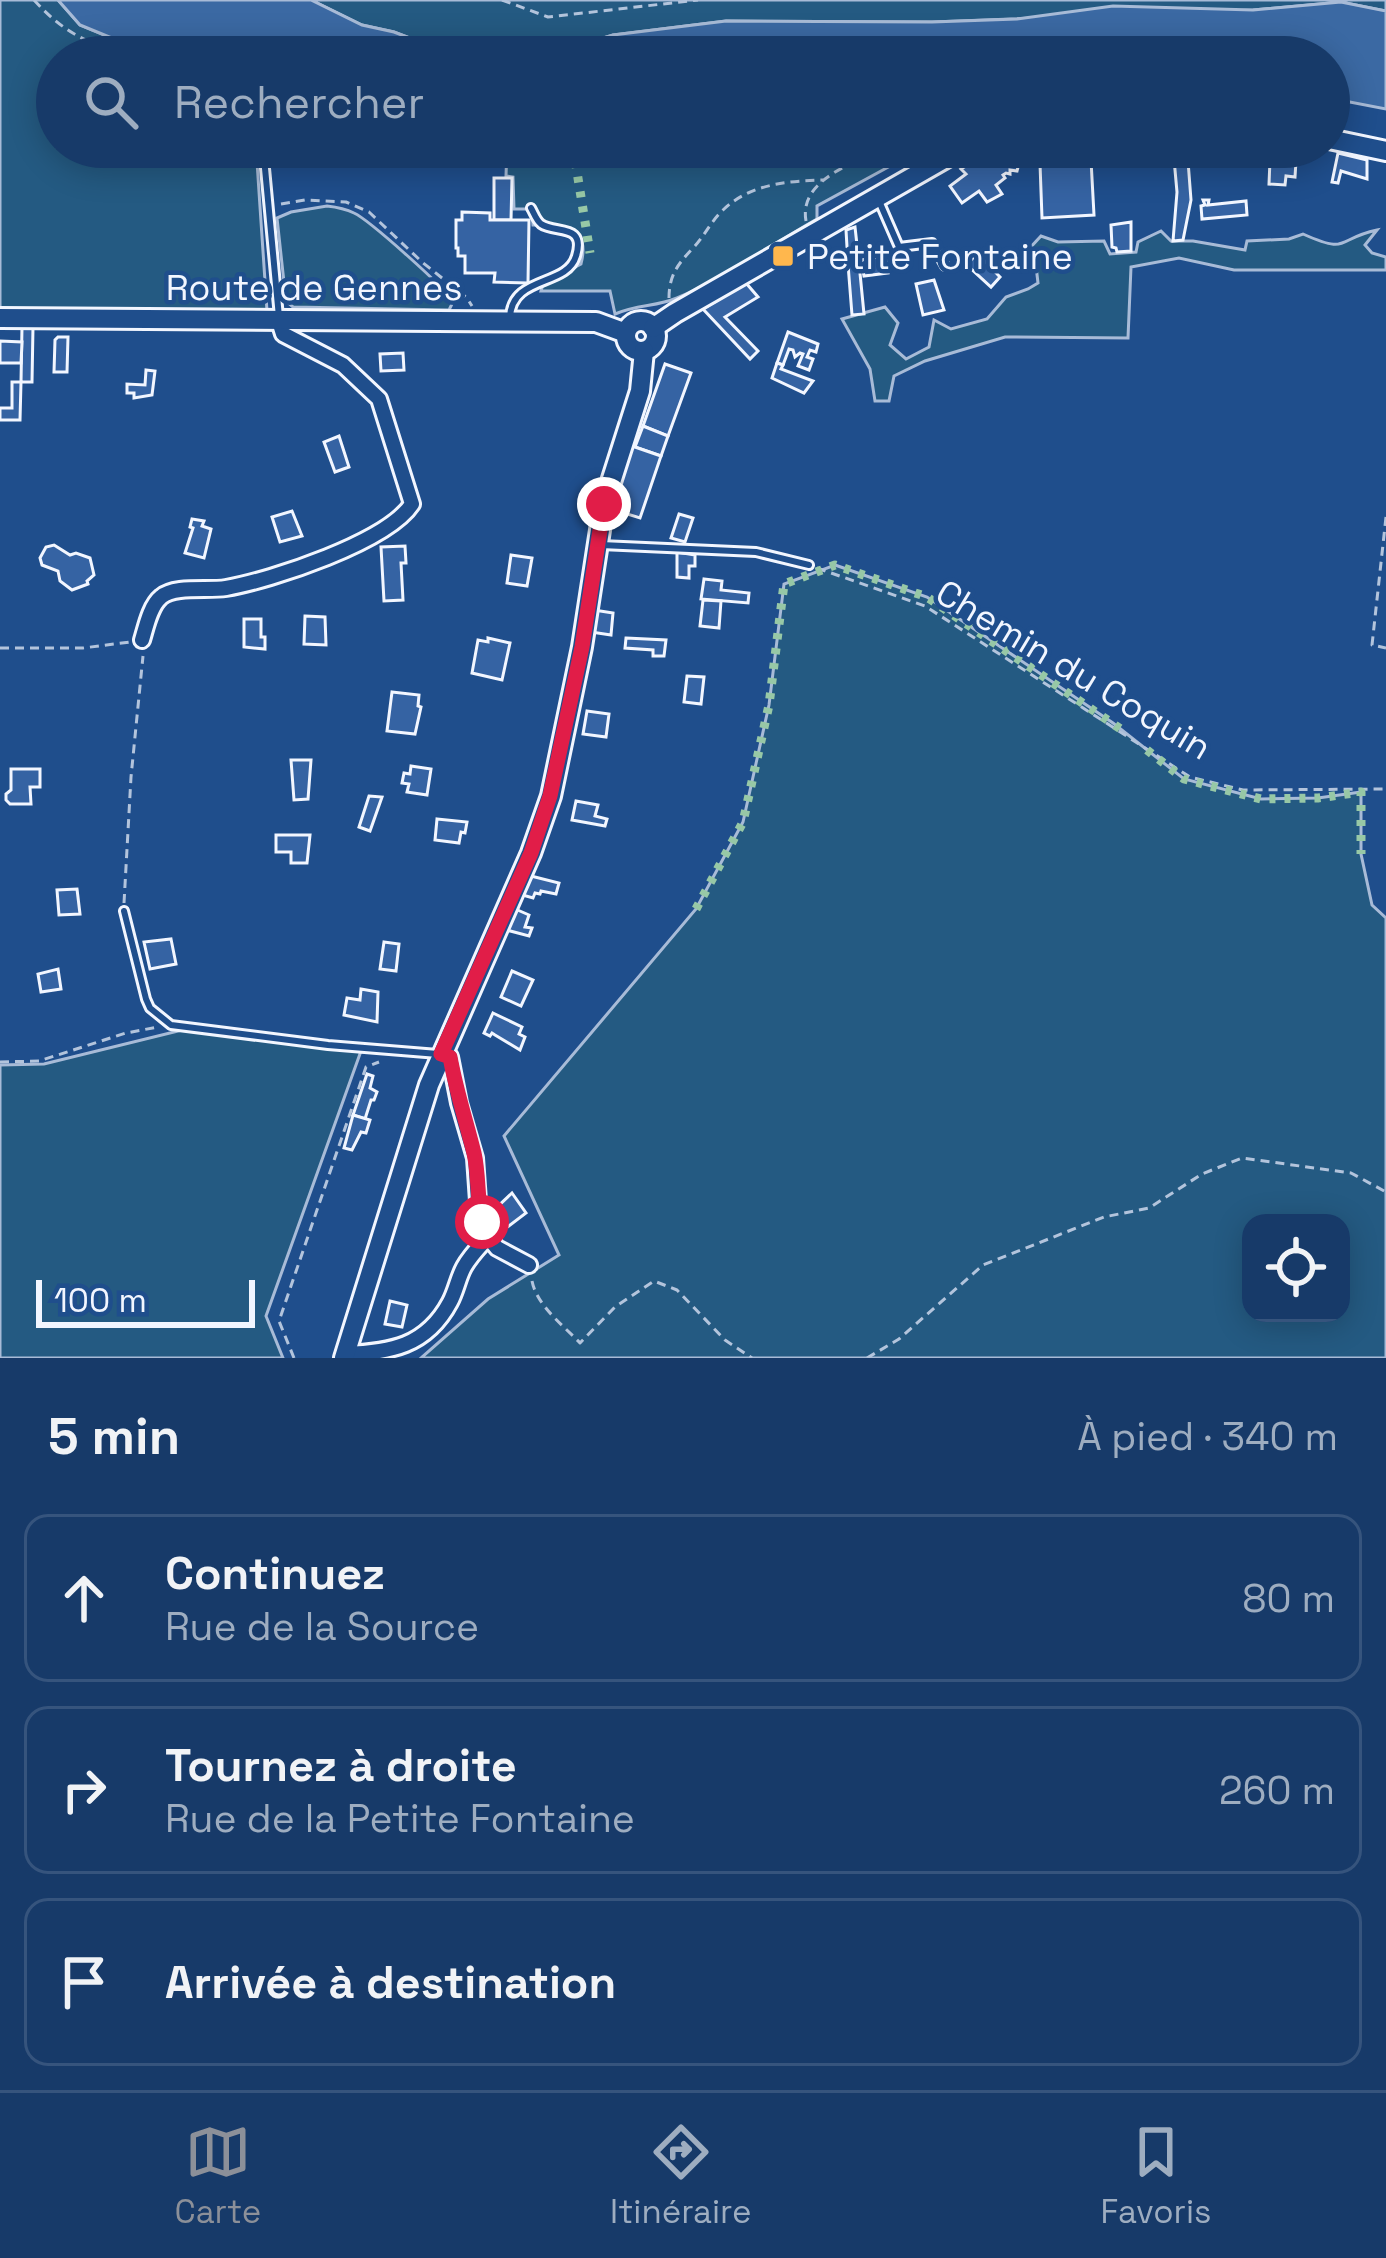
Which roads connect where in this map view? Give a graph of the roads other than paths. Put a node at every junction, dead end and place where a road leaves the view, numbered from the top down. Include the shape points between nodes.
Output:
1 (1350, 144) edge
2 (1386, 152) edge
3 (265, 168) edge
4 (928, 168) edge
5 (878, 197) junction
6 (531, 208) dead end
7 (945, 266) dead end
8 (0, 318) edge
9 (510, 320) junction
10 (279, 321) junction
11 (653, 328) junction
12 (626, 333) junction
13 (644, 351) junction
14 (597, 545) junction
15 (809, 565) road end
16 (142, 640) road end
17 (124, 911) road end
18 (441, 1054) junction
19 (488, 1237) junction
20 (530, 1264) road end
21 (345, 1356) edge

1 - 2 main road
3 - 10 lane
4 - 5 main road
5 - 7 lane via 898,247 932,243
5 - 11 main road
6 - 9 lane via 545,226 570,231 578,252 560,273 517,295
8 - 10 main road, Route de Gennes
9 - 10 main road, Route de Gennes
9 - 12 main road, Route de Gennes via 596,322
10 - 16 street via 283,334 344,365 379,399 412,504 404,517 320,561 161,597
11 - 12 main road, Route de Gennes via 641,321
11 - 13 main road via 654,342
12 - 13 main road via 630,346
13 - 14 main road
14 - 15 lane via 756,552
14 - 18 main road via 550,796
17 - 18 lane via 146,999 171,1025
18 - 19 street via 450,1057 476,1158
18 - 21 main road
19 - 20 street
19 - 21 street via 465,1264 452,1300 415,1340

